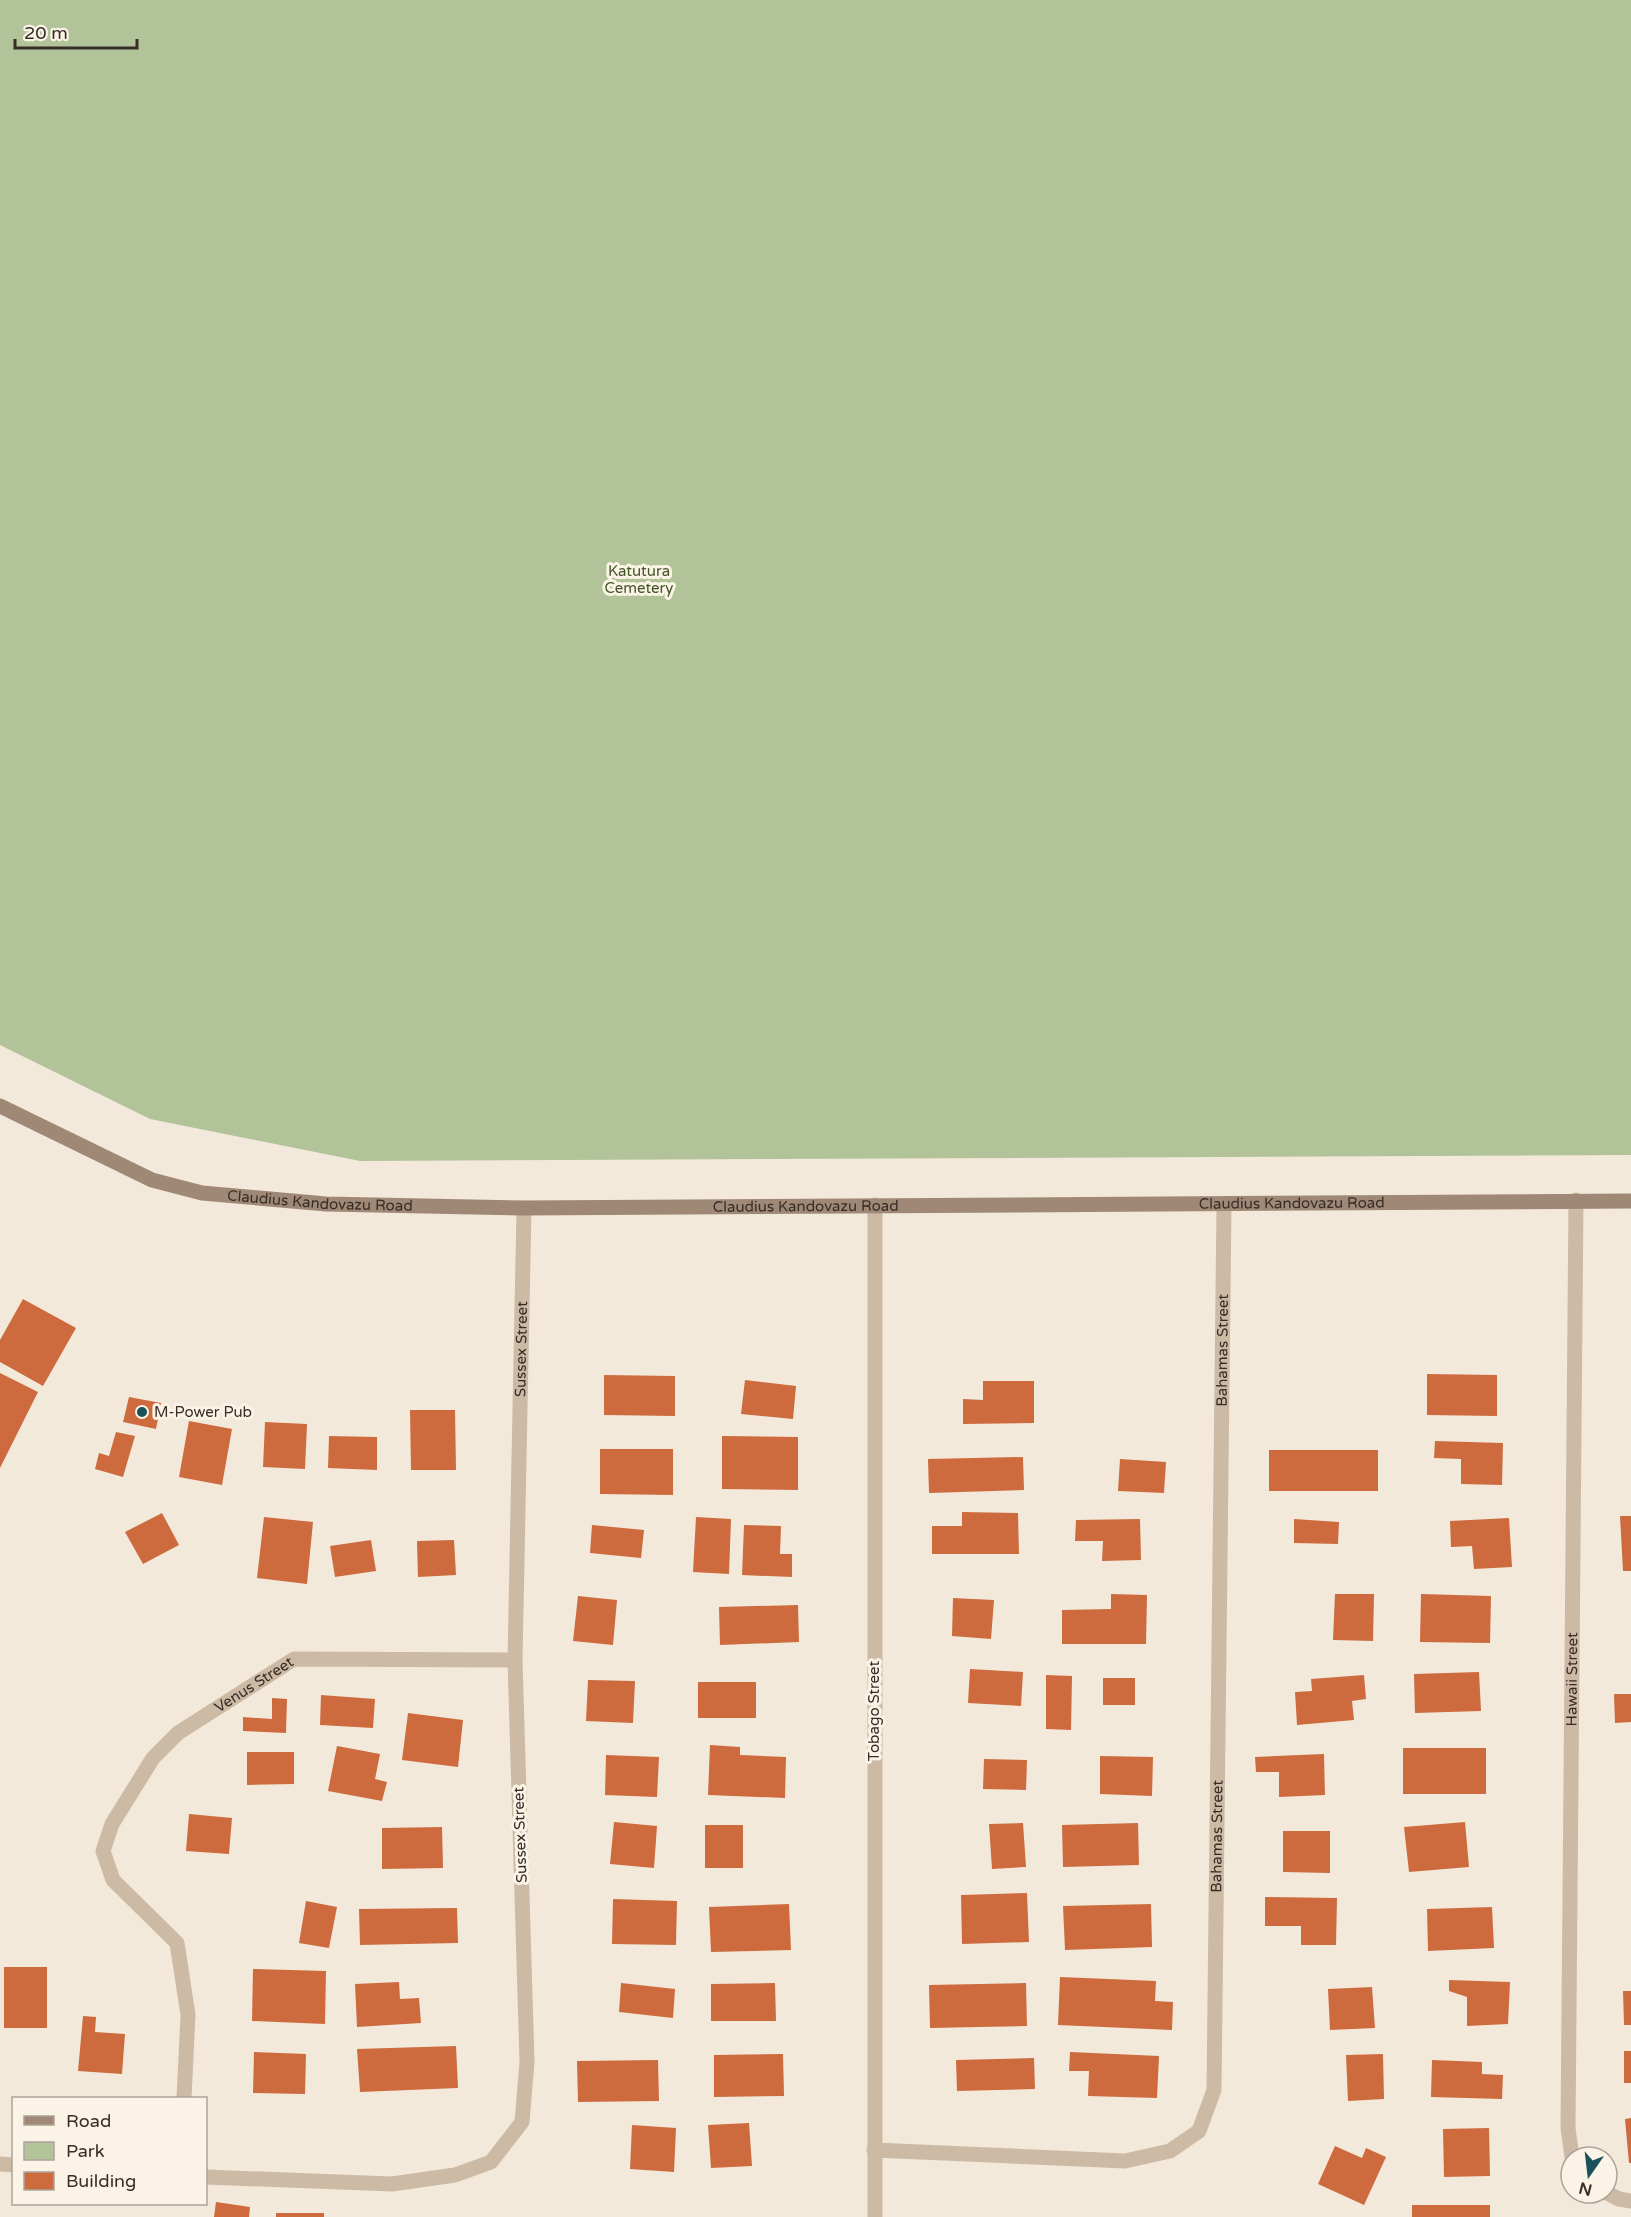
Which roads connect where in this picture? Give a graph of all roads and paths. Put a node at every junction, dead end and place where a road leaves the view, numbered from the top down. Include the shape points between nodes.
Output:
1 (0, 1106) edge
2 (1576, 1200) junction
3 (1631, 1201) edge
4 (875, 1205) junction
5 (1224, 1205) junction
6 (524, 1208) junction
7 (514, 1660) junction
8 (184, 2097) edge
9 (1570, 2145) edge
10 (874, 2150) junction
11 (207, 2177) edge
12 (875, 2217) edge

1 - 6 street, Claudius Kandovazu Road via 152,1180 202,1193 326,1204
2 - 3 street, Claudius Kandovazu Road
2 - 5 street, Claudius Kandovazu Road
2 - 9 street, Hawaii Street
4 - 5 street, Claudius Kandovazu Road
4 - 6 street, Claudius Kandovazu Road
4 - 10 street, Tobago Street
5 - 10 street, Bahamas Street via 1214,2090 1199,2131 1170,2151 1125,2161
6 - 7 street, Sussex Street
7 - 8 street, Venus Street via 294,1659 178,1733 153,1758 112,1824 103,1851 112,1880 177,1943 188,2015
7 - 11 street, Sussex Street via 527,2062 522,2122 491,2162 455,2175 392,2184
10 - 12 street, Tobago Street

